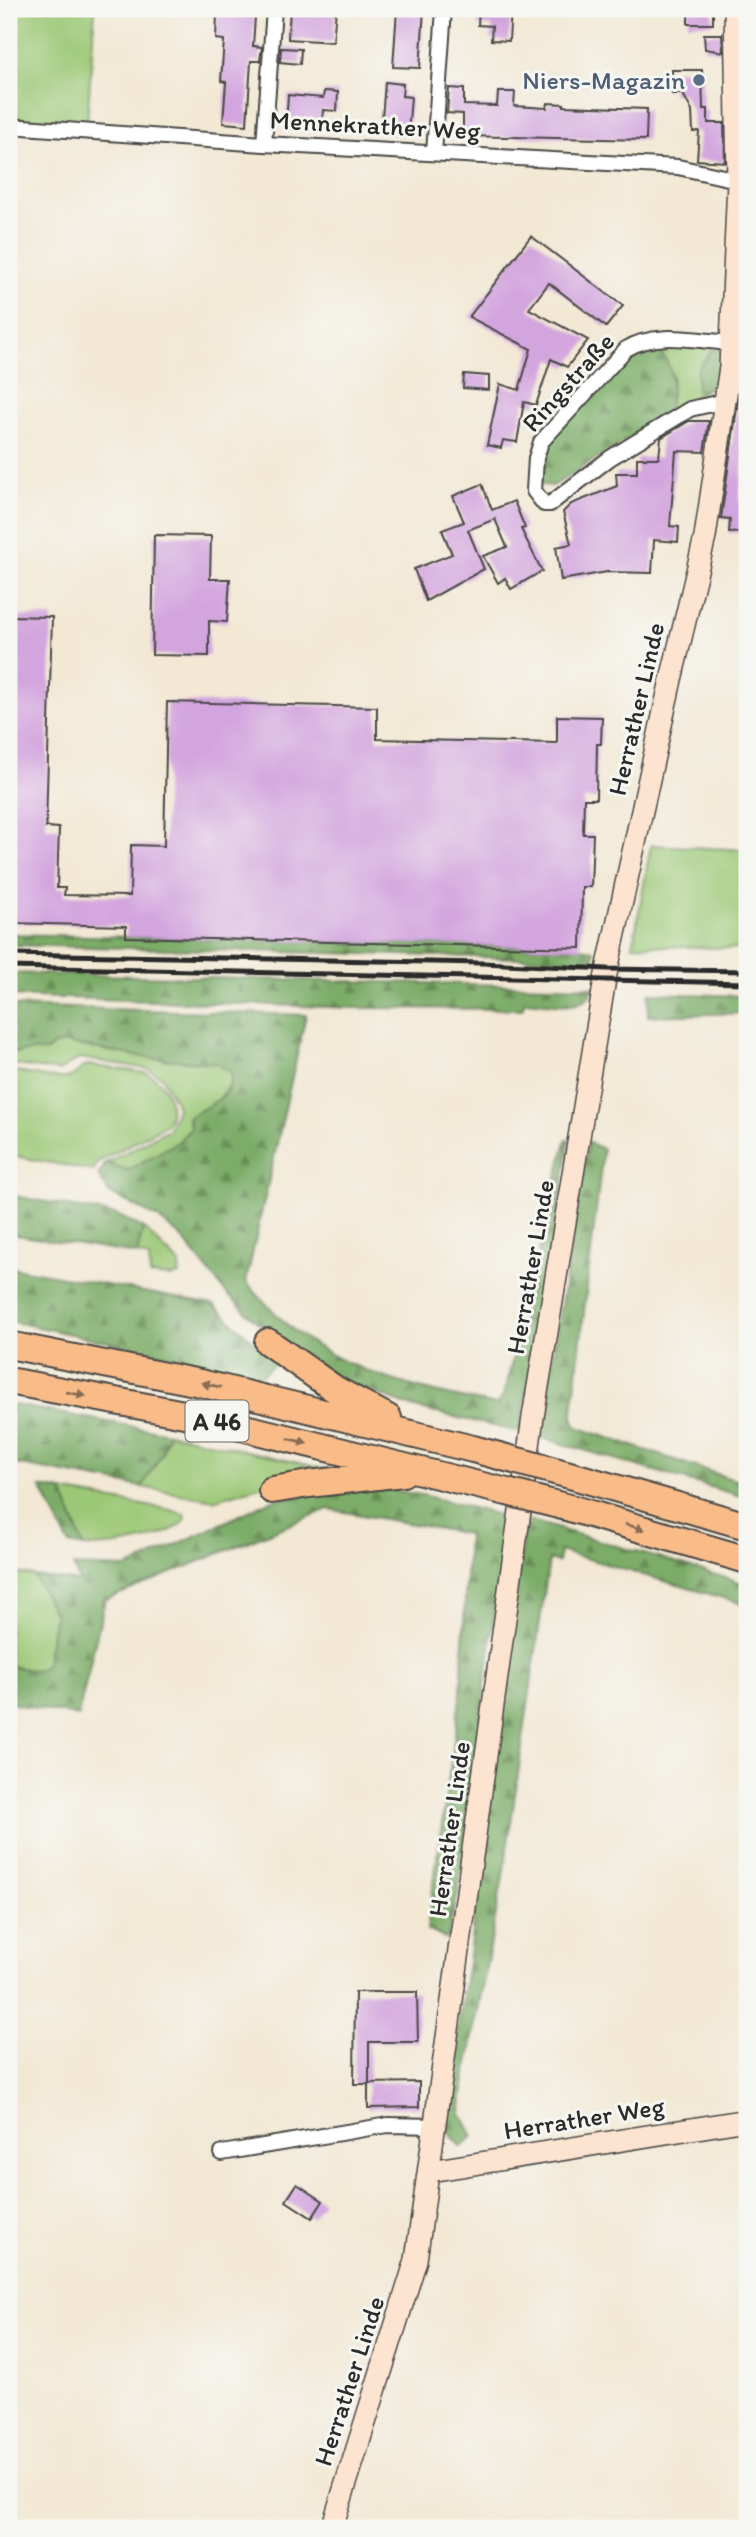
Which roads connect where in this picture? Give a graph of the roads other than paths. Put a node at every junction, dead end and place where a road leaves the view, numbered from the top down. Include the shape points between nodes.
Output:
1 (274, 9) edge
2 (444, 9) edge
3 (735, 9) edge
4 (9, 126) edge
5 (264, 144) junction
6 (434, 153) junction
7 (742, 182) edge
8 (731, 343) junction
9 (739, 365) edge
10 (724, 401) junction
11 (268, 1342) dead end
12 (9, 1345) edge
13 (9, 1381) edge
14 (420, 1436) junction
15 (422, 1471) junction
16 (272, 1490) dead end
17 (747, 1525) edge
18 (747, 1560) edge
19 (747, 2120) edge
20 (436, 2126) junction
21 (222, 2153) dead end
22 (430, 2171) junction
23 (332, 2528) edge

1 - 5 street
2 - 6 street
3 - 7 street, Herrather Linde
4 - 5 street, Mennekrather Weg
5 - 6 street, Mennekrather Weg
6 - 7 street, Mennekrather Weg via 678,167
7 - 8 street, Herrather Linde
8 - 9 street, Herrather Linde
8 - 10 street, Ringstraße via 654,338 626,349 541,442 534,491 544,504 550,503 610,458 690,409
9 - 10 street, Herrather Linde
10 - 20 street, Herrather Linde via 705,537 605,979 533,1417
11 - 14 highway via 336,1390
14 -> 12 highway, A 46 via 200,1383
13 -> 15 highway, A 46 via 200,1417
14 - 17 highway, A 46, bridge
15 - 16 highway
15 -> 18 highway, A 46, bridge
19 - 22 street, Herrather Weg
20 - 21 street via 388,2125
20 - 22 street, Herrather Linde
22 - 23 street, Herrather Linde via 416,2259

